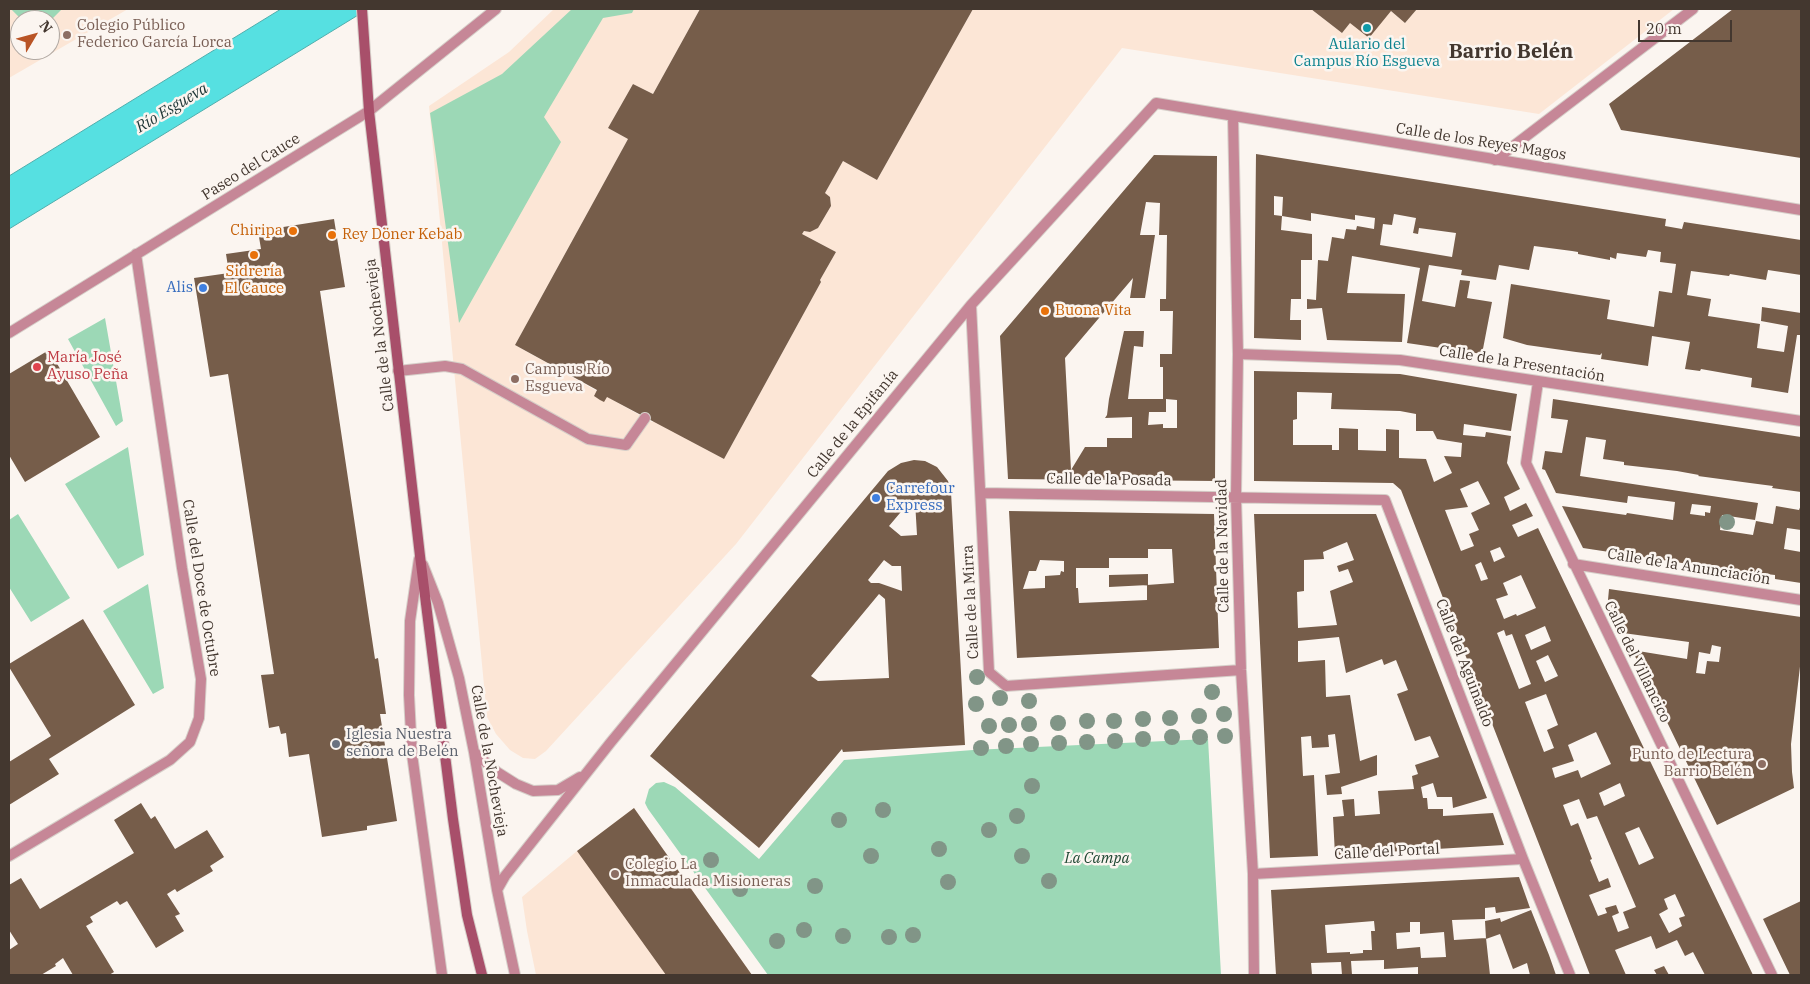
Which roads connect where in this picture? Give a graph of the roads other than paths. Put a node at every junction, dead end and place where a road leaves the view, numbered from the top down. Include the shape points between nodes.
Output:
1 (362, 9) edge
2 (496, 9) edge
3 (1693, 9) edge
4 (1156, 103) joint
5 (369, 111) junction
6 (1233, 116) junction
7 (1495, 160) junction
8 (1801, 210) edge
9 (136, 254) junction
10 (971, 305) junction
11 (9, 333) edge
12 (1238, 354) junction
13 (398, 371) junction
14 (1538, 382) junction
15 (644, 418) dead end
16 (1801, 421) edge
17 (982, 493) junction
18 (1236, 497) junction
19 (420, 556) junction
20 (1573, 564) junction
21 (1801, 600) edge
22 (1241, 670) junction
23 (474, 752) junction
24 (585, 774) junction
25 (9, 856) edge
26 (1523, 858) junction
27 (1253, 874) junction
28 (497, 890) junction
29 (442, 975) edge
30 (482, 975) edge
31 (515, 975) edge
32 (1254, 975) edge
33 (1570, 975) edge
34 (1772, 975) edge

1 - 5 main road, Calle de la Nochevieja
2 - 5 street, Paseo del Cauce
3 - 7 street
4 - 6 street, Calle de los Reyes Magos
4 - 10 street, Calle de la Epifanía
5 - 9 street, Paseo del Cauce
5 - 13 main road, Calle de la Nochevieja
6 - 7 street, Calle de los Reyes Magos
6 - 12 street, Calle de la Navidad
7 - 8 street, Calle de los Reyes Magos
9 - 11 street, Paseo del Cauce
9 - 25 street, Calle del Doce de Octubre via 201,679 199,718 190,742 170,760
10 - 17 street, Calle de la Mirra
10 - 24 street, Calle de la Epifanía
12 - 14 street, Calle de la Presentación via 1400,360
12 - 18 street, Calle de la Navidad
13 - 15 street via 445,366 462,369 588,439 626,445
13 - 19 main road, Calle de la Nochevieja
14 - 16 street, Calle de la Presentación
14 - 20 street, Calle del Villancico via 1526,463
17 - 18 street, Calle de la Posada
17 - 22 street, Calle de la Mirra via 990,672 1006,686
18 - 22 street, Calle de la Navidad
18 - 26 street, Calle del Aguinaldo via 1385,500
19 - 23 street, Calle de la Nochevieja via 438,603 459,678
19 - 29 street, Calle de la Nochevieja via 410,621 412,754
19 - 30 main road, Calle de la Nochevieja via 454,829 467,915
20 - 21 street, Calle de la Anunciación
20 - 34 street, Calle del Villancico
22 - 27 street, Calle de la Navidad
23 - 24 street, Calle de la Epifanía via 497,772 532,790 558,790
23 - 28 street, Calle de la Nochevieja
24 - 28 street, Calle de la Epifanía
26 - 27 street, Calle del Portal
26 - 33 street, Calle del Aguinaldo
27 - 32 street, Calle de la Navidad
28 - 31 street, Calle de la Nochevieja

